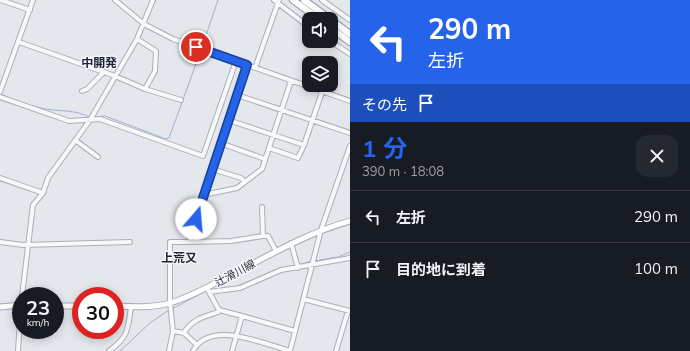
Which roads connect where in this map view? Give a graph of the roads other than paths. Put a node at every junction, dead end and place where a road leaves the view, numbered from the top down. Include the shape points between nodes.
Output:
1 (1, 0) edge
2 (34, 0) edge
3 (115, 0) edge
4 (153, 0) edge
5 (274, 0) edge
6 (293, 0) edge
7 (304, 0) edge
8 (322, 0) edge
9 (279, 2) edge
10 (30, 10) junction
11 (309, 12) edge
12 (320, 12) edge
13 (350, 20) edge
14 (302, 21) edge
15 (144, 24) junction
16 (338, 25) edge
17 (338, 33) edge
18 (350, 34) edge
19 (137, 39) junction
20 (19, 42) junction
21 (350, 42) edge
22 (338, 46) edge
23 (350, 54) edge
24 (236, 61) junction
25 (247, 65) junction
26 (256, 68) junction
27 (104, 72) junction
28 (115, 76) junction
29 (291, 81) junction
30 (302, 85) edge
31 (145, 89) junction
32 (82, 91) dead end
33 (0, 92) edge
34 (322, 92) joint
35 (237, 95) junction
36 (0, 97) edge
37 (181, 100) dead end
38 (350, 101) edge
39 (281, 111) junction
40 (90, 120) junction
41 (228, 120) junction
42 (312, 121) junction
43 (350, 133) edge
44 (274, 134) junction
45 (75, 140) junction
46 (220, 143) junction
47 (304, 145) junction
48 (350, 146) edge
49 (269, 148) junction
50 (98, 157) dead end
51 (265, 159) junction
52 (212, 168) junction
53 (0, 178) edge
54 (245, 182) junction
55 (44, 193) junction
56 (203, 196) junction
57 (262, 207) dead end
58 (350, 221) edge
59 (321, 230) junction
60 (263, 236) junction
61 (0, 242) edge
62 (130, 242) dead end
63 (189, 242) junction
64 (291, 243) junction
65 (28, 244) junction
66 (276, 251) junction
67 (350, 258) edge
68 (313, 265) junction
69 (298, 268) junction
70 (23, 287) edge
71 (208, 290) junction
72 (303, 298) junction
73 (170, 303) junction
74 (12, 306) edge
75 (0, 307) edge
76 (124, 307) edge
77 (131, 307) junction
78 (220, 310) junction
79 (349, 311) edge
80 (242, 316) junction
81 (174, 331) junction
82 (295, 331) junction
83 (184, 333) junction
84 (236, 336) junction
85 (19, 339) edge
86 (197, 345) junction
87 (18, 351) edge
88 (109, 351) edge
89 (169, 351) edge
90 (193, 351) edge
91 (232, 351) edge
92 (290, 351) edge
93 (336, 351) edge

1 - 10 street
2 - 10 street
3 - 15 street
4 - 15 street
5 - 9 street
6 - 11 highway
7 - 12 highway
8 - 13 street
9 - 14 street
9 - 26 street
10 - 20 street
15 - 19 street
15 - 24 street via 174,39
16 - 18 highway
17 - 21 highway
19 - 28 street
19 - 31 street via 156,51 155,71
20 - 27 street
20 - 33 street
22 - 23 street
24 - 25 street
24 - 40 street via 203,156 100,119
25 - 26 street
25 - 35 street
26 - 29 street
27 - 28 street
27 - 32 street
28 - 31 street
28 - 40 street
29 - 30 street
29 - 39 street
31 - 37 street
34 - 38 street
34 - 42 street
35 - 39 street
35 - 41 street
36 - 40 street via 69,120
39 - 42 street
39 - 44 street
40 - 45 street
41 - 44 street
41 - 46 street
42 - 43 street
42 - 47 street
44 - 47 street
44 - 49 street
45 - 50 street
45 - 55 street via 48,178
46 - 51 street
46 - 52 street
47 - 49 street via 298,158
48 - 59 street
49 - 51 street
51 - 54 street via 262,169
52 - 54 street via 241,178
52 - 56 street
53 - 55 street
54 - 56 street via 237,188
55 - 65 street via 33,205
56 - 63 street
57 - 60 street
58 - 59 main road, 辻滑川線
59 - 64 main road, 辻滑川線
59 - 68 street
60 - 63 street
60 - 66 street via 268,236
61 - 65 street
62 - 65 street
63 - 73 street via 170,242
64 - 66 main road, 辻滑川線
64 - 69 street
65 - 70 street
66 - 71 main road, 辻滑川線
67 - 68 street
68 - 69 street
68 - 72 street
69 - 71 street via 281,270 240,288
71 - 73 main road, 辻滑川線
71 - 78 street
72 - 79 street
72 - 82 street
73 - 77 main road, 辻滑川線
73 - 81 street
74 - 75 main road
76 - 77 main road, 辻滑川線
77 - 88 street via 126,335
78 - 80 street
78 - 83 street via 200,318 187,327
79 - 93 street
80 - 82 street
80 - 84 street
81 - 83 street
81 - 89 street
82 - 92 street
83 - 86 street
84 - 86 street via 220,334
84 - 91 street
84 - 92 street
85 - 87 street
86 - 90 street

